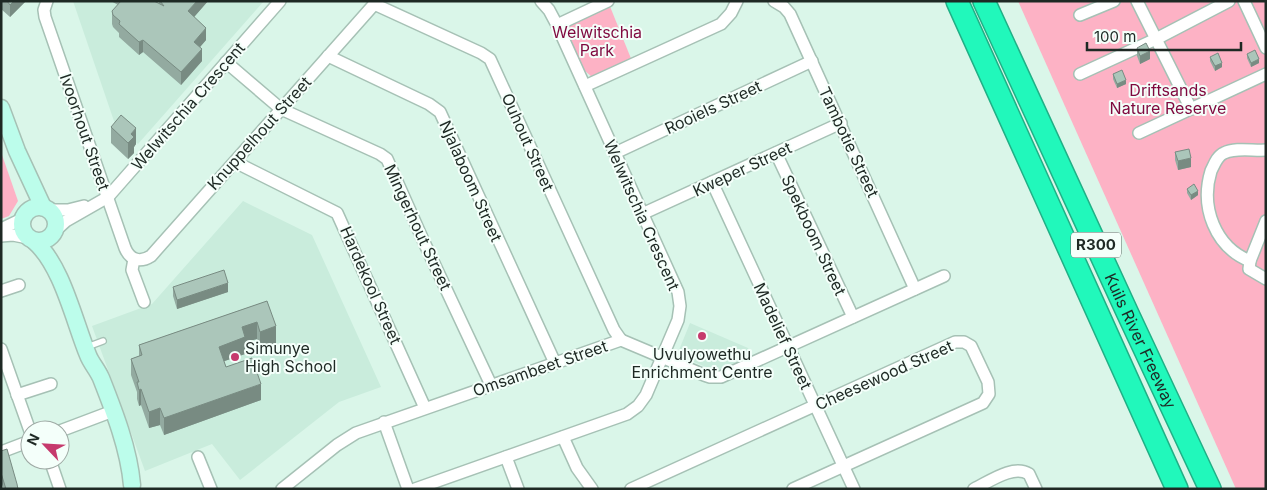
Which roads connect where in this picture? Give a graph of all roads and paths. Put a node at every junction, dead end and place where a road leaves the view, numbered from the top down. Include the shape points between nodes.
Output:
1 (47, 1) edge
2 (280, 1) edge
3 (541, 1) edge
4 (608, 1) edge
5 (737, 1) edge
6 (774, 1) edge
7 (957, 1) edge
8 (984, 1) edge
9 (1114, 1) edge
10 (1137, 1) edge
11 (1229, 1) edge
12 (1244, 1) edge
13 (375, 3) edge
14 (1080, 15) dead end
15 (557, 25) junction
16 (1156, 39) junction
17 (1266, 48) edge
18 (328, 56) junction
19 (226, 62) junction
20 (812, 62) junction
21 (1080, 74) dead end
22 (1266, 74) edge
23 (585, 86) junction
24 (1, 108) edge
25 (281, 109) junction
26 (1191, 109) junction
27 (841, 123) junction
28 (1139, 134) dead end
29 (1266, 150) edge
30 (17, 151) junction
31 (615, 153) junction
32 (776, 153) junction
33 (235, 162) junction
34 (712, 182) junction
35 (108, 197) junction
36 (91, 206) junction
37 (46, 208) junction
38 (642, 214) junction
39 (23, 217) junction
40 (1266, 221) edge
41 (1, 229) edge
42 (54, 232) junction
43 (1, 236) edge
44 (31, 239) junction
45 (136, 259) junction
46 (1250, 261) junction
47 (944, 276) dead end
48 (1266, 279) edge
49 (19, 286) dead end
50 (915, 289) junction
51 (1, 291) edge
52 (67, 297) junction
53 (144, 302) dead end
54 (853, 317) junction
55 (621, 340) junction
56 (103, 341) dead end
57 (788, 346) junction
58 (1, 349) edge
59 (87, 353) junction
60 (663, 357) junction
61 (555, 363) junction
62 (51, 384) dead end
63 (491, 385) junction
64 (18, 395) junction
65 (815, 405) junction
66 (426, 408) junction
67 (108, 413) junction
68 (26, 420) edge
69 (384, 422) junction
70 (70, 427) edge
71 (563, 437) junction
72 (20, 445) edge
73 (1, 452) edge
74 (198, 457) dead end
75 (506, 457) junction
76 (844, 466) junction
77 (53, 470) edge
78 (445, 484) edge
79 (132, 487) edge
80 (60, 489) edge
81 (211, 489) edge
82 (282, 489) edge
83 (408, 489) edge
84 (415, 489) edge
85 (518, 489) edge
86 (592, 489) edge
87 (631, 489) edge
88 (793, 489) edge
89 (854, 489) edge
90 (974, 489) edge
91 (1036, 489) edge
92 (1177, 489) edge
93 (1210, 489) edge

1 - 35 street, Ivoorhout Street via 45,17
2 - 19 street, Welwitschia Crescent
3 - 15 street, Welwitschia Crescent
4 - 15 street
5 - 23 street via 721,24
6 - 20 street, Tambotie Street via 790,14
7 - 92 highway, Kuils River Freeway / R300
8 - 93 highway, Kuils River Freeway / R300
9 - 14 street
10 - 16 street
11 - 16 street
12 - 17 street
13 - 18 street, Knuppelhout Street
13 - 55 street, Ouhout Street via 481,53 493,63
15 - 23 street, Welwitschia Crescent
16 - 21 street
16 - 26 street
18 - 25 street, Knuppelhout Street
18 - 61 street, Njalaboom Street via 440,112
19 - 25 street, Mingerhout Street
19 - 35 street, Welwitschia Crescent
20 - 27 street, Tambotie Street
20 - 31 street, Rooiels Street
22 - 26 street
23 - 31 street, Welwitschia Crescent
24 - 30 street
25 - 33 street, Knuppelhout Street
25 - 63 street, Mingerhout Street via 387,159
26 - 28 street
27 - 32 street, Kweper Street
27 - 50 street, Tambotie Street
29 - 46 street via 1231,150 1220,155 1212,169 1207,190 1208,210 1220,237 1230,250
30 - 37 street
30 - 39 street via 26,192
31 - 38 street, Welwitschia Crescent
32 - 34 street, Kweper Street
32 - 54 street, Spekboom Street
33 - 45 street, Knuppelhout Street via 151,256
33 - 66 street, Hardekool Street via 337,212
34 - 38 street, Kweper Street
34 - 57 street, Madelief Street
35 - 36 street, Welwitschia Crescent
35 - 45 street, Ivoorhout Street via 127,253
36 - 37 street, Welwitschia Crescent via 68,210
36 - 42 street, Welwitschia Crescent via 61,224
37 - 39 street via 32,208
37 - 42 street via 56,221
38 - 60 street, Welwitschia Crescent via 679,299 678,320
39 - 41 street
39 - 44 street via 22,230
40 - 46 street
42 - 44 street via 45,241
42 - 52 street
43 - 44 street
44 - 52 street via 48,256
45 - 53 street, Ivoorhout Street via 132,270
46 - 48 street via 1248,266 1252,271
47 - 50 street, Omsambeet Street
49 - 51 street
50 - 54 street, Omsambeet Street
52 - 59 street
54 - 57 street, Omsambeet Street
55 - 60 street, Omsambeet Street
55 - 61 street, Omsambeet Street
56 - 59 lane
57 - 60 street, Omsambeet Street via 715,378
57 - 65 street, Madelief Street
58 - 64 street
59 - 67 street via 101,378
60 - 71 street, Welwitschia Crescent via 646,395 633,410 622,417
61 - 63 street, Omsambeet Street
62 - 64 street
63 - 66 street, Omsambeet Street
64 - 68 street
65 - 76 street, Madelief Street
65 - 76 street, Cheesewood Street via 955,342 971,346 990,391 983,403
65 - 87 street, Cheesewood Street
66 - 69 street, Omsambeet Street
67 - 70 street
67 - 79 street via 130,468
69 - 82 street, Omsambeet Street via 347,438
69 - 83 street
71 - 75 street, Welwitschia Crescent
71 - 86 street via 577,468
72 - 73 street
74 - 81 street
75 - 78 street, Welwitschia Crescent
75 - 85 street
76 - 88 street, Cheesewood Street
76 - 89 street, Madelief Street
77 - 80 street
78 - 84 street, Welwitschia Crescent
90 - 91 street via 1018,470 1028,474

